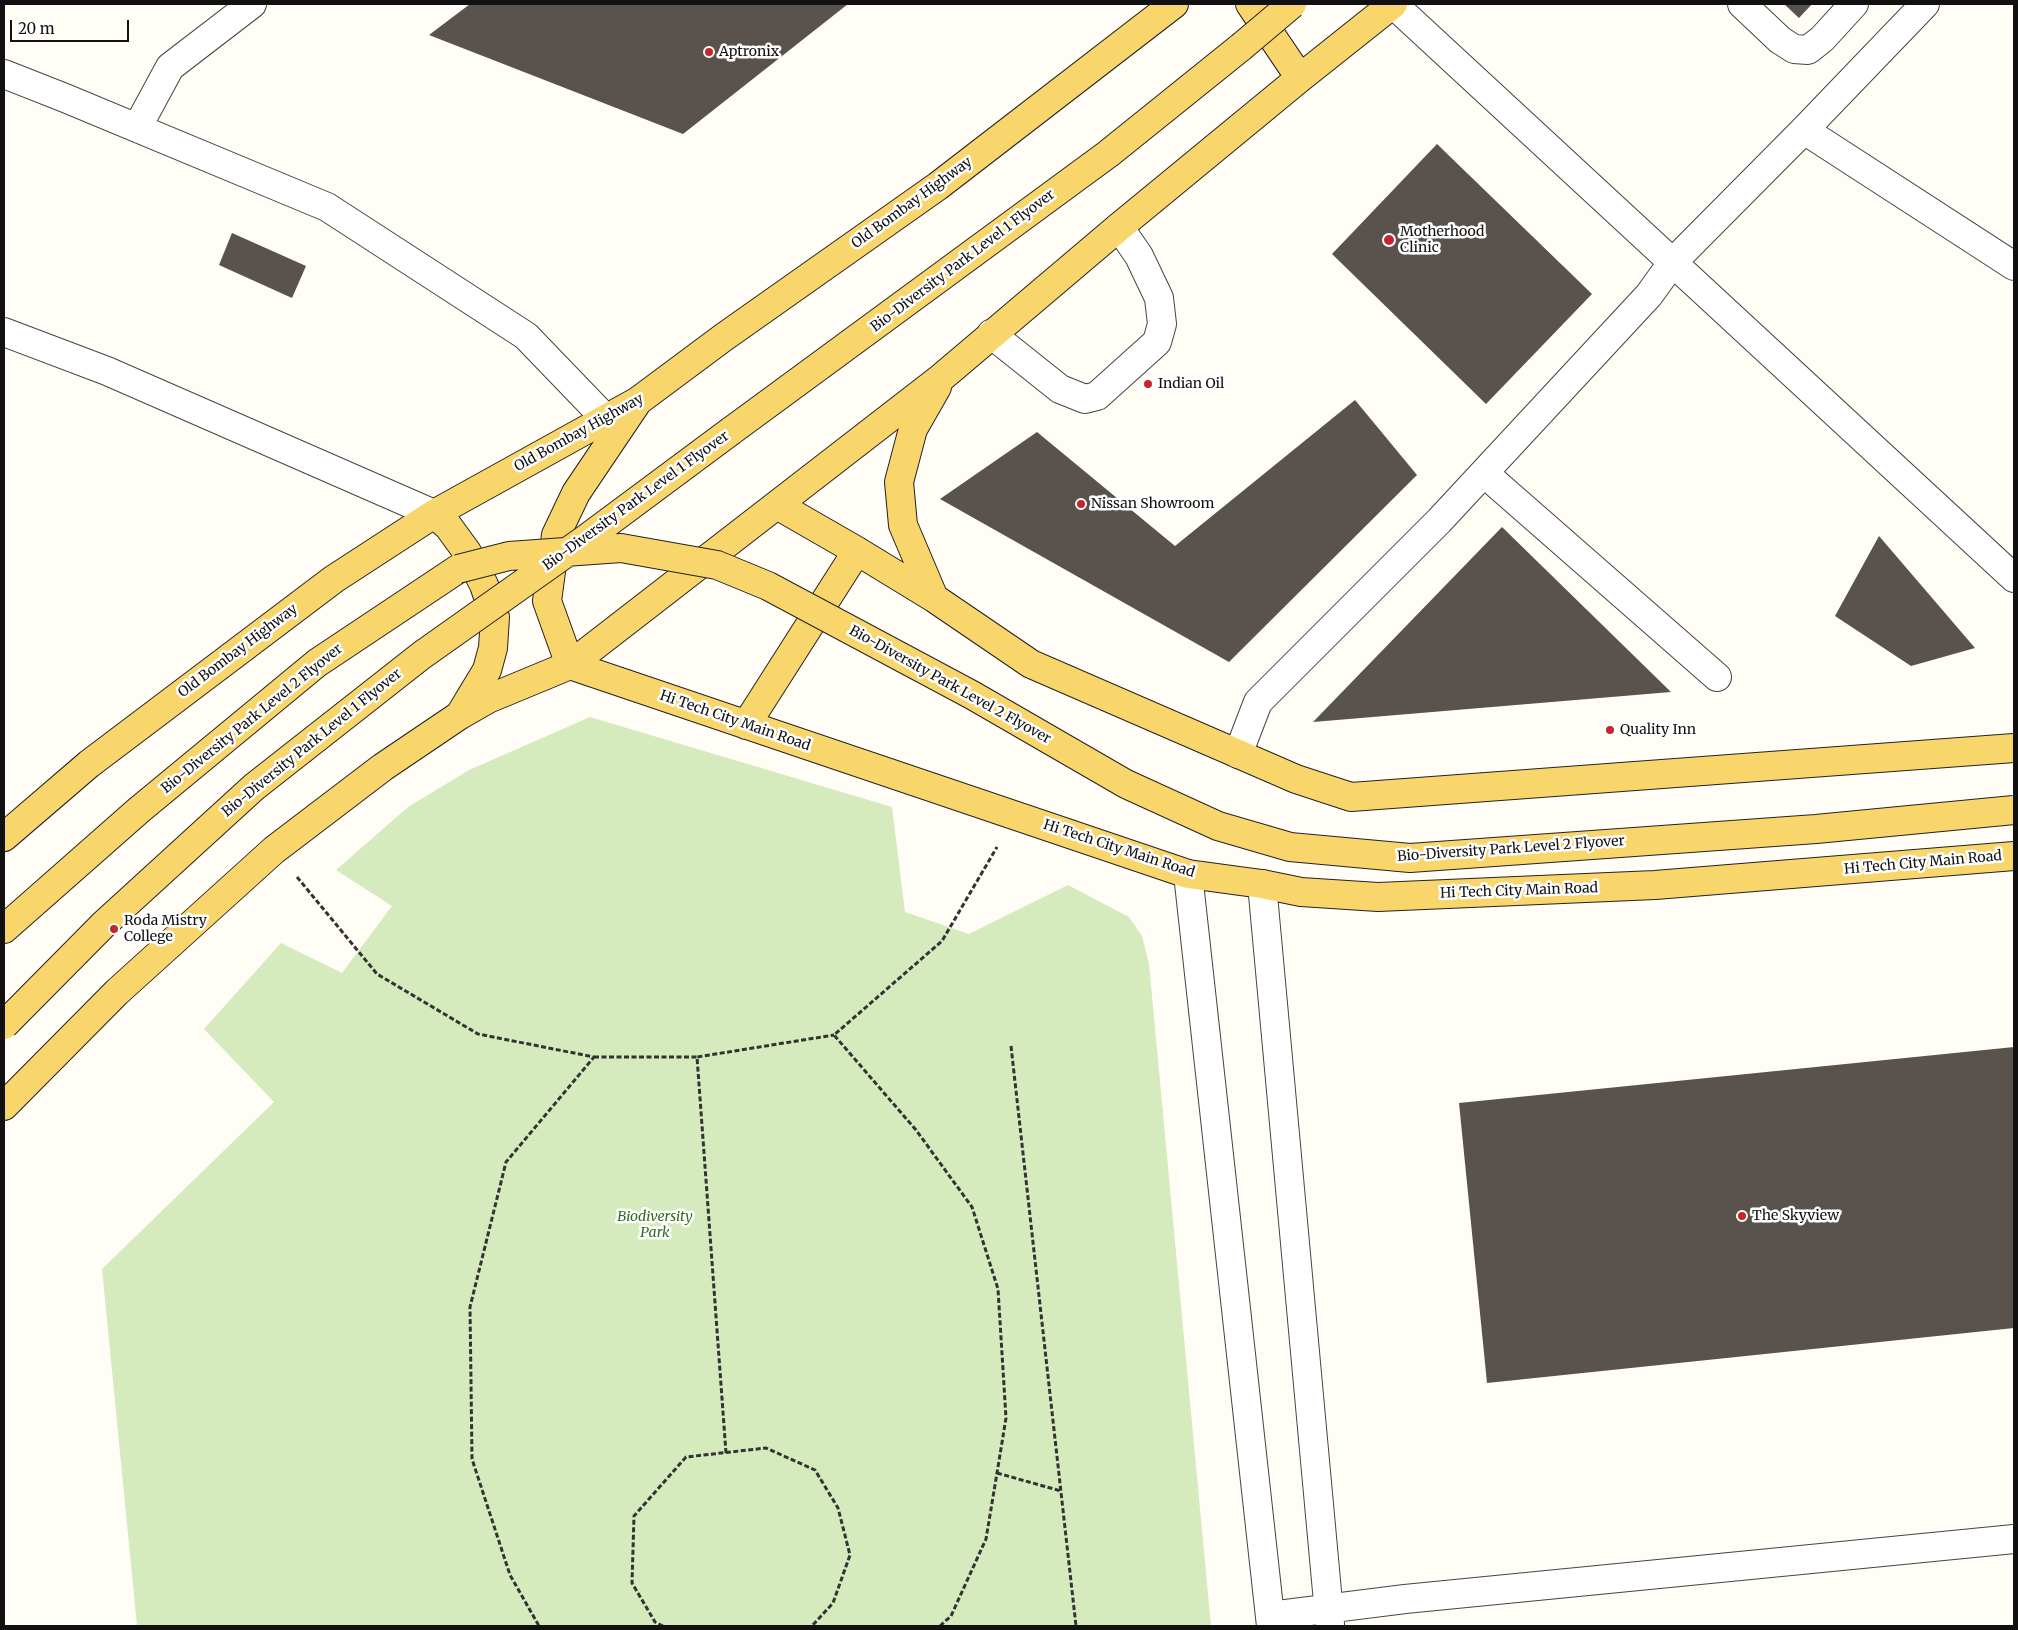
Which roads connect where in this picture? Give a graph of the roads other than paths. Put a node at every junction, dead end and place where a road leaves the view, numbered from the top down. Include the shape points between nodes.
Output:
1 (252, 4) edge
2 (1174, 4) edge
3 (1250, 4) edge
4 (1292, 4) edge
5 (1393, 4) edge
6 (1742, 4) edge
7 (1854, 4) edge
8 (1925, 4) edge
9 (4, 74) edge
10 (1300, 78) junction
11 (137, 128) junction
12 (1804, 130) junction
13 (1119, 227) junction
14 (1672, 262) junction
15 (2014, 266) edge
16 (4, 332) edge
17 (991, 334) junction
18 (942, 376) junction
19 (638, 401) junction
20 (605, 418) junction
21 (1484, 473) junction
22 (776, 505) junction
23 (434, 514) junction
24 (857, 551) junction
25 (2014, 578) edge
26 (934, 598) junction
27 (570, 665) junction
28 (1717, 677) dead end
29 (460, 715) junction
30 (746, 725) junction
31 (2014, 748) edge
32 (1238, 754) junction
33 (2014, 810) edge
34 (4, 837) edge
35 (2014, 856) edge
36 (1188, 874) junction
37 (1262, 884) junction
38 (4, 929) edge
39 (4, 1025) edge
40 (4, 1106) edge
41 (2014, 1539) edge
42 (1329, 1617) edge
43 (1270, 1621) edge

1 - 11 street via 170,67
2 - 19 main road, Old Bombay Highway via 938,186
3 - 10 main road
4 - 39 main road, Bio-Diversity Park Level 1 Flyover, bridge via 1108,154 583,541 422,655 254,787 104,924
5 - 10 main road
5 - 14 street
6 - 7 street via 1780,40 1794,49 1808,50
8 - 12 street
9 - 11 street
10 - 13 main road
11 - 20 street via 327,207 526,336
12 - 14 street
12 - 15 street
13 - 17 main road
13 - 17 street via 1139,256 1158,298 1162,324 1157,342 1097,396 1085,399 1060,390
14 - 21 street via 1649,294
14 - 25 street
16 - 23 street via 107,371
17 - 18 main road
18 - 22 main road
18 - 26 main road via 913,428 899,482 903,525
19 - 20 main road, Old Bombay Highway
19 - 27 main road via 576,493 556,535 547,601
20 - 23 main road, Old Bombay Highway
21 - 28 street
21 - 32 street via 1258,702
22 - 24 main road
22 - 27 main road
23 - 29 main road via 448,526 467,552 484,584 495,617 493,648 487,670
23 - 34 main road, Old Bombay Highway via 334,579 89,764
24 - 26 main road
24 - 30 main road
26 - 32 main road via 1031,664
27 - 29 main road via 488,699
27 - 30 main road, Hi Tech City Main Road
29 - 40 main road via 383,767 274,850 117,992
30 - 36 main road, Hi Tech City Main Road
31 - 32 main road via 1352,797 1296,779
33 - 38 main road, Bio-Diversity Park Level 2 Flyover, bridge via 1816,829 1410,858 1290,848 1218,826 1126,784 972,695 768,586 717,565 621,548 586,550 508,556 458,569 317,663 139,810
35 - 37 main road, Hi Tech City Main Road via 1655,885 1378,897 1301,892
36 - 37 main road, Hi Tech City Main Road
36 - 43 street
37 - 42 street
41 - 42 street
42 - 43 street

